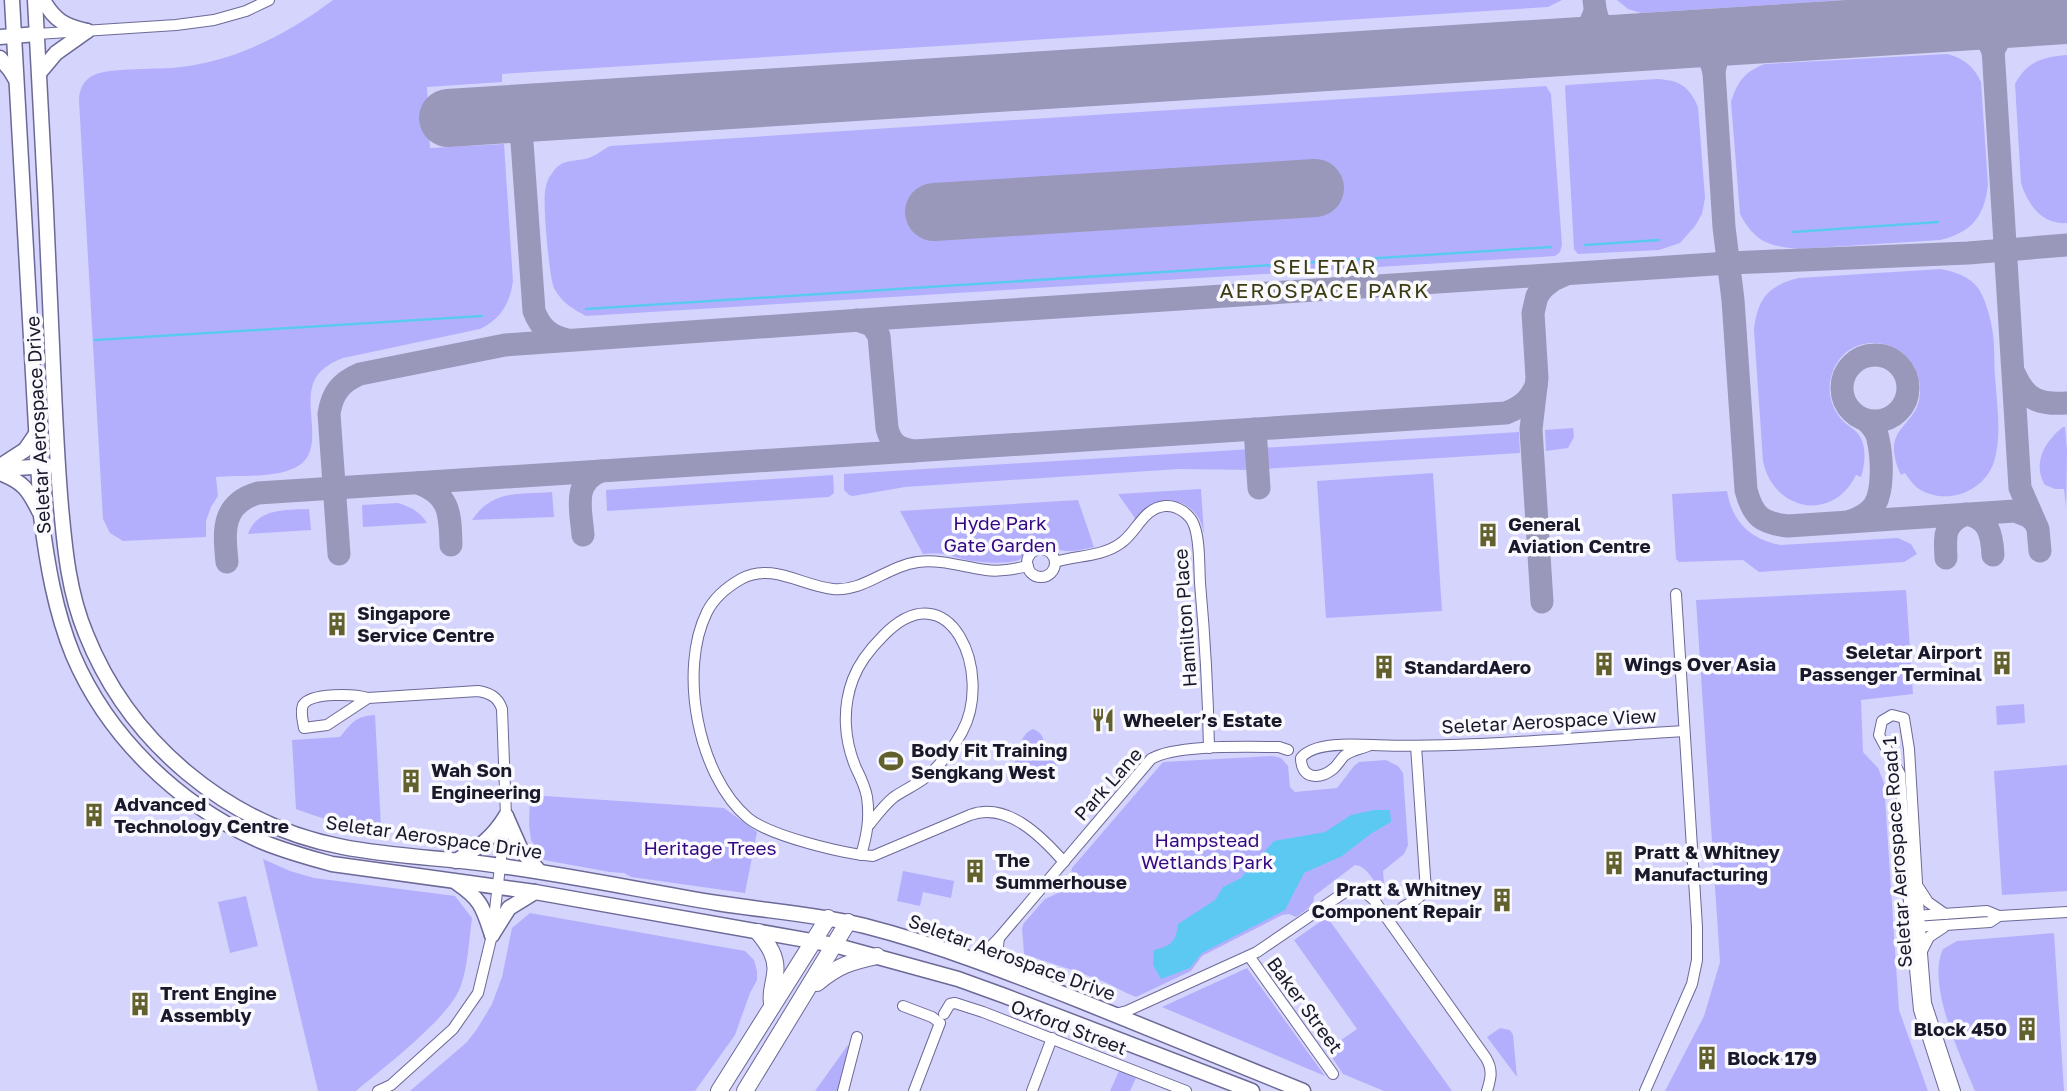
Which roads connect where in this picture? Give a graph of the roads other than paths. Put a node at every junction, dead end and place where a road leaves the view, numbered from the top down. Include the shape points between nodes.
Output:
1 (11, 0) edge
2 (35, 0) edge
3 (43, 0) edge
4 (269, 0) edge
5 (0, 13) edge
6 (88, 31) junction
7 (37, 34) junction
8 (7, 36) edge
9 (0, 58) edge
10 (40, 72) junction
11 (16, 82) junction
12 (36, 434) junction
13 (57, 466) junction
14 (40, 467) junction
15 (0, 469) edge
16 (41, 516) junction
17 (1055, 562) junction
18 (1028, 566) junction
19 (1676, 594) dead end
20 (368, 698) junction
21 (1684, 731) junction
22 (1370, 745) junction
23 (1416, 746) junction
24 (1209, 748) junction
25 (1288, 750) dead end
26 (867, 798) junction
27 (885, 805) junction
28 (506, 816) junction
29 (1908, 817) junction
30 (869, 825) junction
31 (861, 855) junction
32 (456, 861) junction
33 (1064, 862) junction
34 (500, 866) junction
35 (540, 871) junction
36 (451, 879) junction
37 (1917, 885) junction
38 (499, 886) junction
39 (535, 892) junction
40 (1403, 907) dead end
41 (2067, 912) edge
42 (828, 918) junction
43 (1946, 920) junction
44 (848, 922) junction
45 (1915, 922) junction
46 (758, 932) junction
47 (492, 935) junction
48 (999, 938) junction
49 (814, 940) junction
50 (834, 944) junction
51 (1922, 952) junction
52 (877, 956) junction
53 (1249, 956) junction
54 (968, 958) junction
55 (1007, 973) junction
56 (807, 992) junction
57 (773, 1005) junction
58 (904, 1006) dead end
59 (944, 1014) dead end
60 (1113, 1014) junction
61 (857, 1037) dead end
62 (1052, 1038) junction
63 (1333, 1074) dead end
64 (391, 1088) edge
65 (378, 1091) edge
66 (719, 1091) edge
67 (745, 1091) edge
68 (843, 1091) edge
69 (914, 1091) edge
70 (1032, 1091) edge
71 (1186, 1091) edge
72 (1252, 1091) edge
73 (1303, 1091) edge
74 (1487, 1091) edge
75 (1645, 1091) edge
76 (1945, 1091) edge
77 (1955, 1091) edge

1 - 5 street
1 - 8 street, Seletar Aerospace Drive
2 - 7 street, Seletar Aerospace Drive
3 - 6 street via 53,16
4 - 6 street via 214,20
6 - 7 street
6 - 10 street via 56,53
7 - 8 street
7 - 10 street, Seletar Aerospace Drive
8 - 11 street, Seletar Aerospace Drive
9 - 11 street
10 - 13 street, Seletar Aerospace Drive
11 - 12 street, Seletar Aerospace Drive
12 - 14 street, Seletar Aerospace Drive
12 - 15 street via 25,450
13 - 14 street
13 - 32 street, Seletar Aerospace Drive via 67,569 85,633 123,704 168,757 233,806 301,836 343,847
14 - 15 street
14 - 16 street, Seletar Aerospace Drive
15 - 16 street via 26,487
16 - 36 street, Seletar Aerospace Drive via 46,558 74,656 101,705 148,765 191,802 258,840 332,864
17 - 18 street, Hamilton Place via 1054,570 1042,577
17 - 18 street, Hamilton Place via 1048,551 1039,549 1031,553
17 - 24 street, Hamilton Place via 1114,548 1155,509 1179,509 1194,522
18 - 31 street via 989,570 915,562 858,586 836,589 783,575 758,574 728,588 707,612 694,663 696,702 706,754 722,788 733,804 764,828
19 - 21 street, Seletar Aerospace View
20 - 20 street via 327,725 304,728 302,708 314,697 358,694
20 - 28 street via 478,691 494,696 502,714
21 - 23 street, Seletar Aerospace View
21 - 75 street, Seletar Aerospace View via 1698,960
22 - 22 street, Seletar Aerospace View via 1347,754 1326,773 1311,775 1302,769 1301,758 1314,748
22 - 23 street, Seletar Aerospace View
23 - 40 street, Seletar Aerospace View via 1426,891
24 - 25 street, Park Lane
24 - 33 street, Park Lane via 1162,753 1151,759
26 - 27 street via 875,806
26 - 27 street via 847,735 846,712 854,676 892,627 906,617 935,616 957,630 970,657 973,687 967,721 934,769
26 - 30 street
27 - 30 street
28 - 32 street via 482,846
28 - 34 street
28 - 35 street via 521,850
29 - 29 street, Seletar Aerospace Road 1 via 1900,774 1878,735 1882,721 1892,715 1904,718 1909,748
29 - 37 street, Seletar Aerospace Road 1
29 - 45 street, Seletar Aerospace Road 1
30 - 31 street
31 - 33 street via 883,853 986,812 1031,830
32 - 34 street, Seletar Aerospace Drive
33 - 48 street, Park Lane
34 - 35 street, Seletar Aerospace Drive
34 - 38 street
35 - 42 street, Seletar Aerospace Drive
36 - 38 street, Seletar Aerospace Drive
36 - 47 street via 476,897
37 - 43 street
37 - 45 street, Seletar Aerospace Road 1
38 - 39 street, Seletar Aerospace Drive
38 - 47 street
39 - 46 street, Seletar Aerospace Drive
39 - 47 street via 509,908
41 - 43 street via 1999,916 1987,911
42 - 44 street, Seletar Aerospace Drive
42 - 49 main road
43 - 45 street
43 - 51 street
44 - 50 main road
44 - 54 street, Seletar Aerospace Drive
45 - 51 street, Seletar Aerospace Road 1
45 - 76 street, Seletar Aerospace Road 1 via 1919,1010
46 - 49 street, Seletar Aerospace Drive
46 - 57 main road via 774,958
47 - 64 street via 478,993 467,1012
48 - 54 street, Park Lane via 982,954
48 - 55 street via 997,951
49 - 50 street, Seletar Aerospace Drive
49 - 57 main road
50 - 52 street, Seletar Aerospace Drive
50 - 56 main road
51 - 77 street, Seletar Aerospace Road 1 via 1926,1003
52 - 56 main road via 835,968
52 - 72 street, Seletar Aerospace Drive via 1028,1004
53 - 60 street
53 - 63 street, Baker Street
53 - 74 street via 1350,889 1364,891 1491,1066
54 - 55 street, Seletar Aerospace Drive
55 - 60 street, Seletar Aerospace Drive
56 - 67 main road
57 - 66 main road
58 - 69 street via 940,1023
59 - 62 street, Oxford Street via 955,1003
60 - 73 street, Seletar Aerospace Drive
61 - 68 street
62 - 70 street
62 - 71 street, Oxford Street
64 - 65 street

